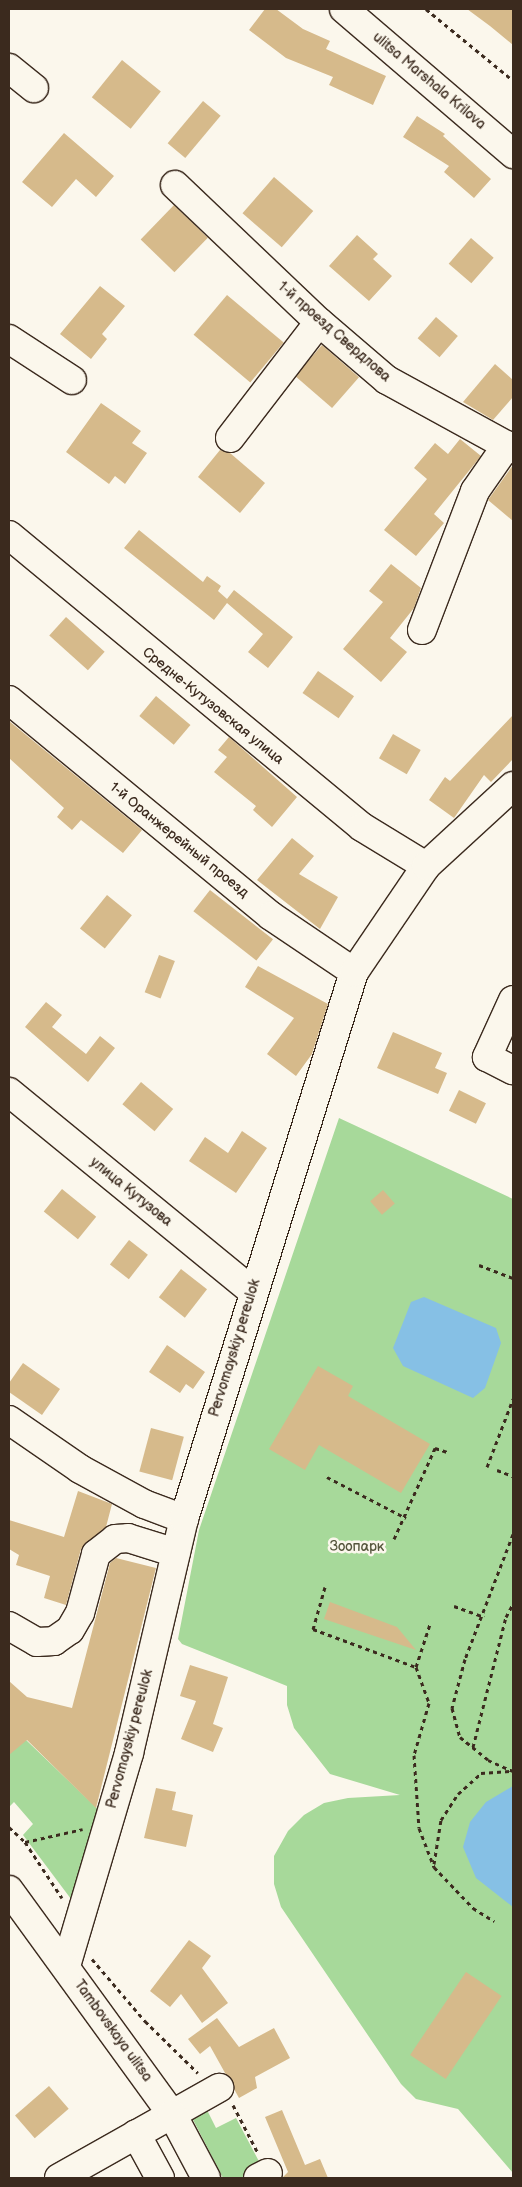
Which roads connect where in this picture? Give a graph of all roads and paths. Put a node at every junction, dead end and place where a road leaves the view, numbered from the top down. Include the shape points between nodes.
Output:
1 (344, 9) edge
2 (426, 9) edge
3 (9, 68) edge
4 (510, 78) dead end
5 (34, 88) dead end
6 (513, 154) edge
7 (175, 186) dead end
8 (319, 322) junction
9 (9, 339) edge
10 (72, 380) dead end
11 (230, 438) dead end
12 (510, 447) edge
13 (9, 535) edge
14 (422, 630) dead end
15 (9, 700) edge
16 (507, 800) edge
17 (426, 866) junction
18 (354, 972) junction
19 (513, 1000) edge
20 (513, 1070) edge
21 (9, 1092) edge
22 (478, 1265) dead end
23 (513, 1278) edge
24 (252, 1291) junction
25 (513, 1399) edge
26 (9, 1420) edge
27 (448, 1452) dead end
28 (487, 1467) dead end
29 (497, 1470) dead end
30 (513, 1476) edge
31 (327, 1477) dead end
32 (406, 1518) junction
33 (184, 1519) junction
34 (513, 1534) edge
35 (394, 1539) dead end
36 (176, 1552) junction
37 (325, 1587) dead end
38 (513, 1604) edge
39 (454, 1606) dead end
40 (484, 1617) junction
41 (430, 1624) dead end
42 (9, 1626) edge
43 (416, 1667) junction
44 (473, 1747) junction
45 (513, 1771) edge
46 (108, 1823) junction
47 (9, 1827) edge
48 (25, 1842) junction
49 (434, 1866) junction
50 (9, 1890) edge
51 (65, 1902) dead end
52 (494, 1921) dead end
53 (78, 1961) junction
54 (220, 2088) junction
55 (172, 2114) junction
56 (136, 2134) junction
57 (263, 2176) edge
58 (59, 2178) edge
59 (160, 2178) edge
60 (206, 2178) edge

1 - 6 street, ulitsa Marshala Krilova
2 - 4 path
3 - 5 street
7 - 8 street, 1-й проезд Свердлова
8 - 11 street
8 - 12 street, 1-й проезд Свердлова via 387,380
9 - 10 street
12 - 14 street via 475,491
13 - 17 street, Средне-Кутузовская улица via 362,827
15 - 18 street, 1-й Оранжерейный проезд via 271,916
16 - 17 street, Pervomayskiy pereulok
17 - 18 street, Pervomayskiy pereulok
18 - 24 street, Pervomayskiy pereulok
19 - 20 street via 487,1057
21 - 24 street, улица Кутузова
22 - 23 path
24 - 33 street, Pervomayskiy pereulok
25 - 28 path
26 - 33 street via 80,1469 144,1504
27 - 32 path via 435,1448
29 - 30 path
31 - 32 path
32 - 35 path
33 - 36 street, Pervomayskiy pereulok
34 - 40 path
36 - 42 street via 128,1538 115,1539 96,1554 80,1613 70,1630 54,1641 37,1642
36 - 46 street, Pervomayskiy pereulok
37 - 43 path via 313,1629
38 - 44 path via 506,1617
39 - 40 path
40 - 44 path via 465,1659 452,1708 460,1737
41 - 43 path
43 - 49 path via 429,1703 414,1755 419,1828
44 - 45 path
45 - 49 path via 481,1773 458,1794 441,1820
46 - 48 path
46 - 53 street, Pervomayskiy pereulok
47 - 48 path
48 - 51 path
49 - 52 path via 473,1908
50 - 53 street, Tambovskaya ulitsa
53 - 54 path via 194,2070
53 - 55 street, Tambovskaya ulitsa
54 - 55 street
54 - 57 path via 226,2092
55 - 56 street
55 - 60 street, Tambovskaya ulitsa
56 - 58 street
56 - 59 street

